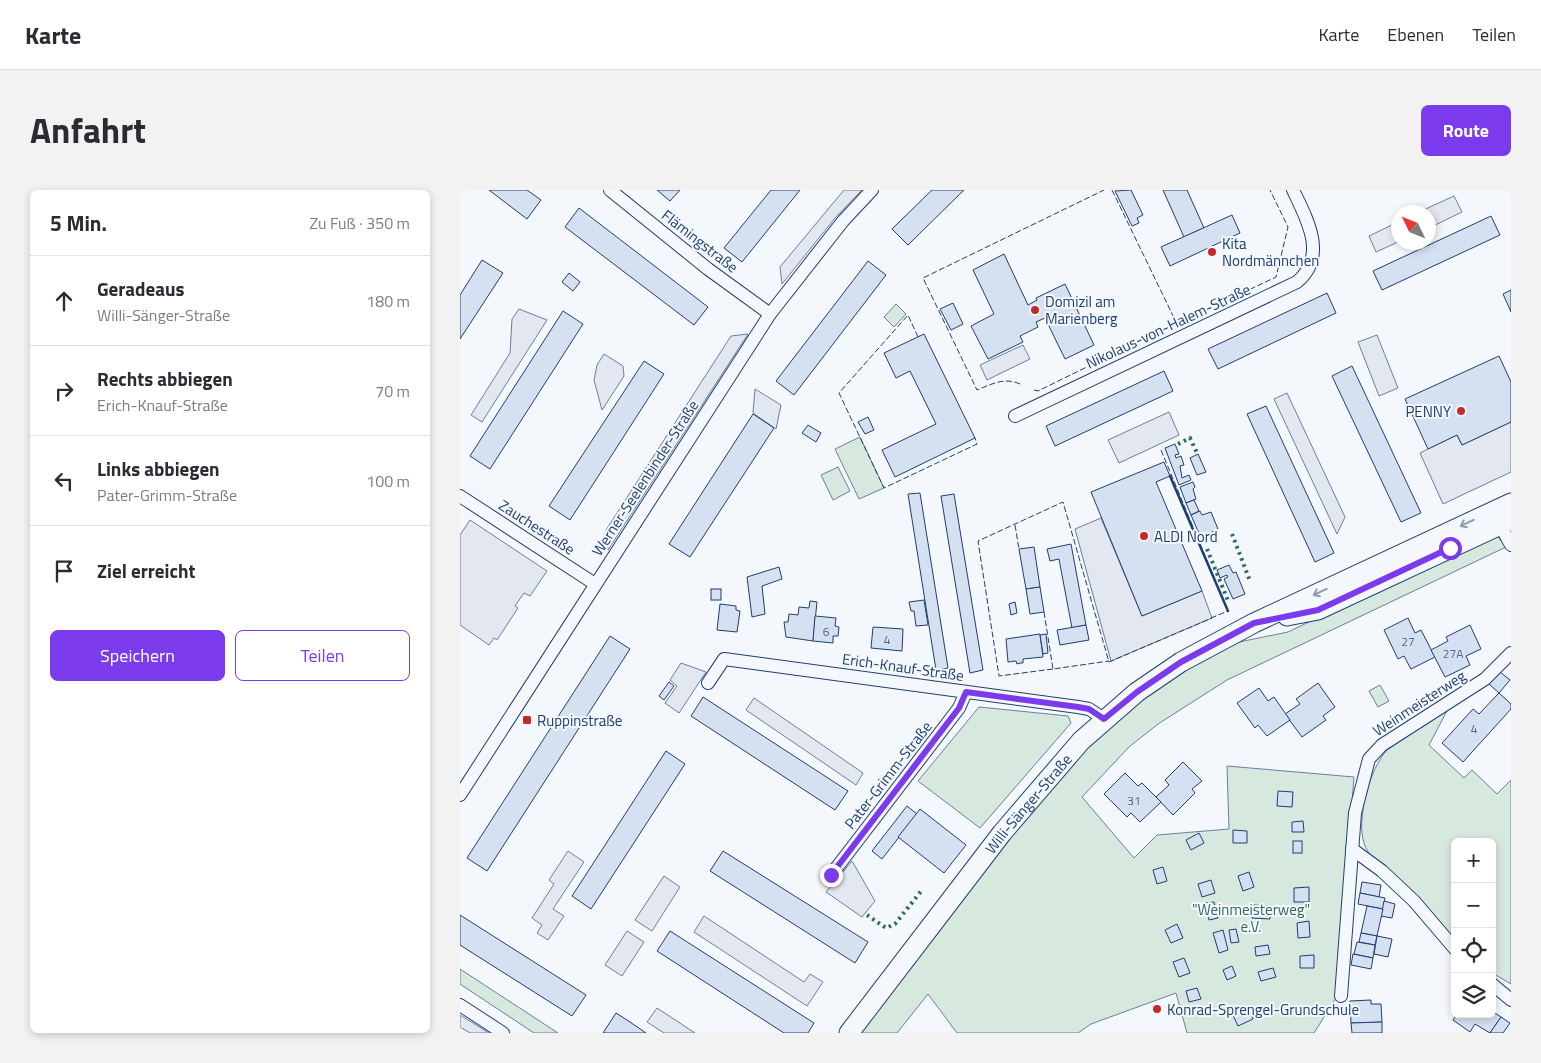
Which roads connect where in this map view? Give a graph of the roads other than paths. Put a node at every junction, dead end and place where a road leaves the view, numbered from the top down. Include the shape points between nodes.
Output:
1 (610, 190) edge
2 (872, 190) edge
3 (1294, 190) edge
4 (770, 314) junction
5 (1015, 416) dead end
6 (462, 500) edge
7 (1511, 503) edge
8 (1506, 523) edge
9 (1511, 545) edge
10 (596, 584) junction
11 (1254, 623) junction
12 (1511, 653) edge
13 (708, 683) dead end
14 (966, 692) junction
15 (1104, 719) junction
16 (461, 790) edge
17 (1352, 849) junction
18 (831, 875) dead end
19 (1451, 944) edge
20 (1496, 987) edge
21 (1341, 996) dead end
22 (1511, 1000) edge
23 (460, 1005) edge
24 (503, 1033) edge
25 (849, 1033) edge

1 - 4 street, Flämingstraße
2 - 4 street, Werner-Seelenbinder-Straße via 843,221
3 - 5 street, Nikolaus-von-Halem-Straße via 1310,225 1314,251 1311,266 1297,282
4 - 10 street, Werner-Seelenbinder-Straße
6 - 10 street, Zauchestraße
7 -> 11 main road, Willi-Sänger-Straße
8 - 9 street
8 - 11 main road, Willi-Sänger-Straße via 1318,610
10 - 16 street, Werner-Seelenbinder-Straße
11 - 15 main road, Willi-Sänger-Straße via 1181,662
12 - 17 street, Weinmeisterweg via 1485,679 1382,745 1369,759 1355,813
13 - 14 street, Erich-Knauf-Straße via 724,659
14 - 15 street, Erich-Knauf-Straße via 1089,709
14 - 18 street, Pater-Grimm-Straße via 959,708
15 - 25 main road, Willi-Sänger-Straße via 1061,763 1002,833
17 - 19 street via 1414,901
17 - 21 street, Weinmeisterweg
20 - 22 street
23 - 24 street

